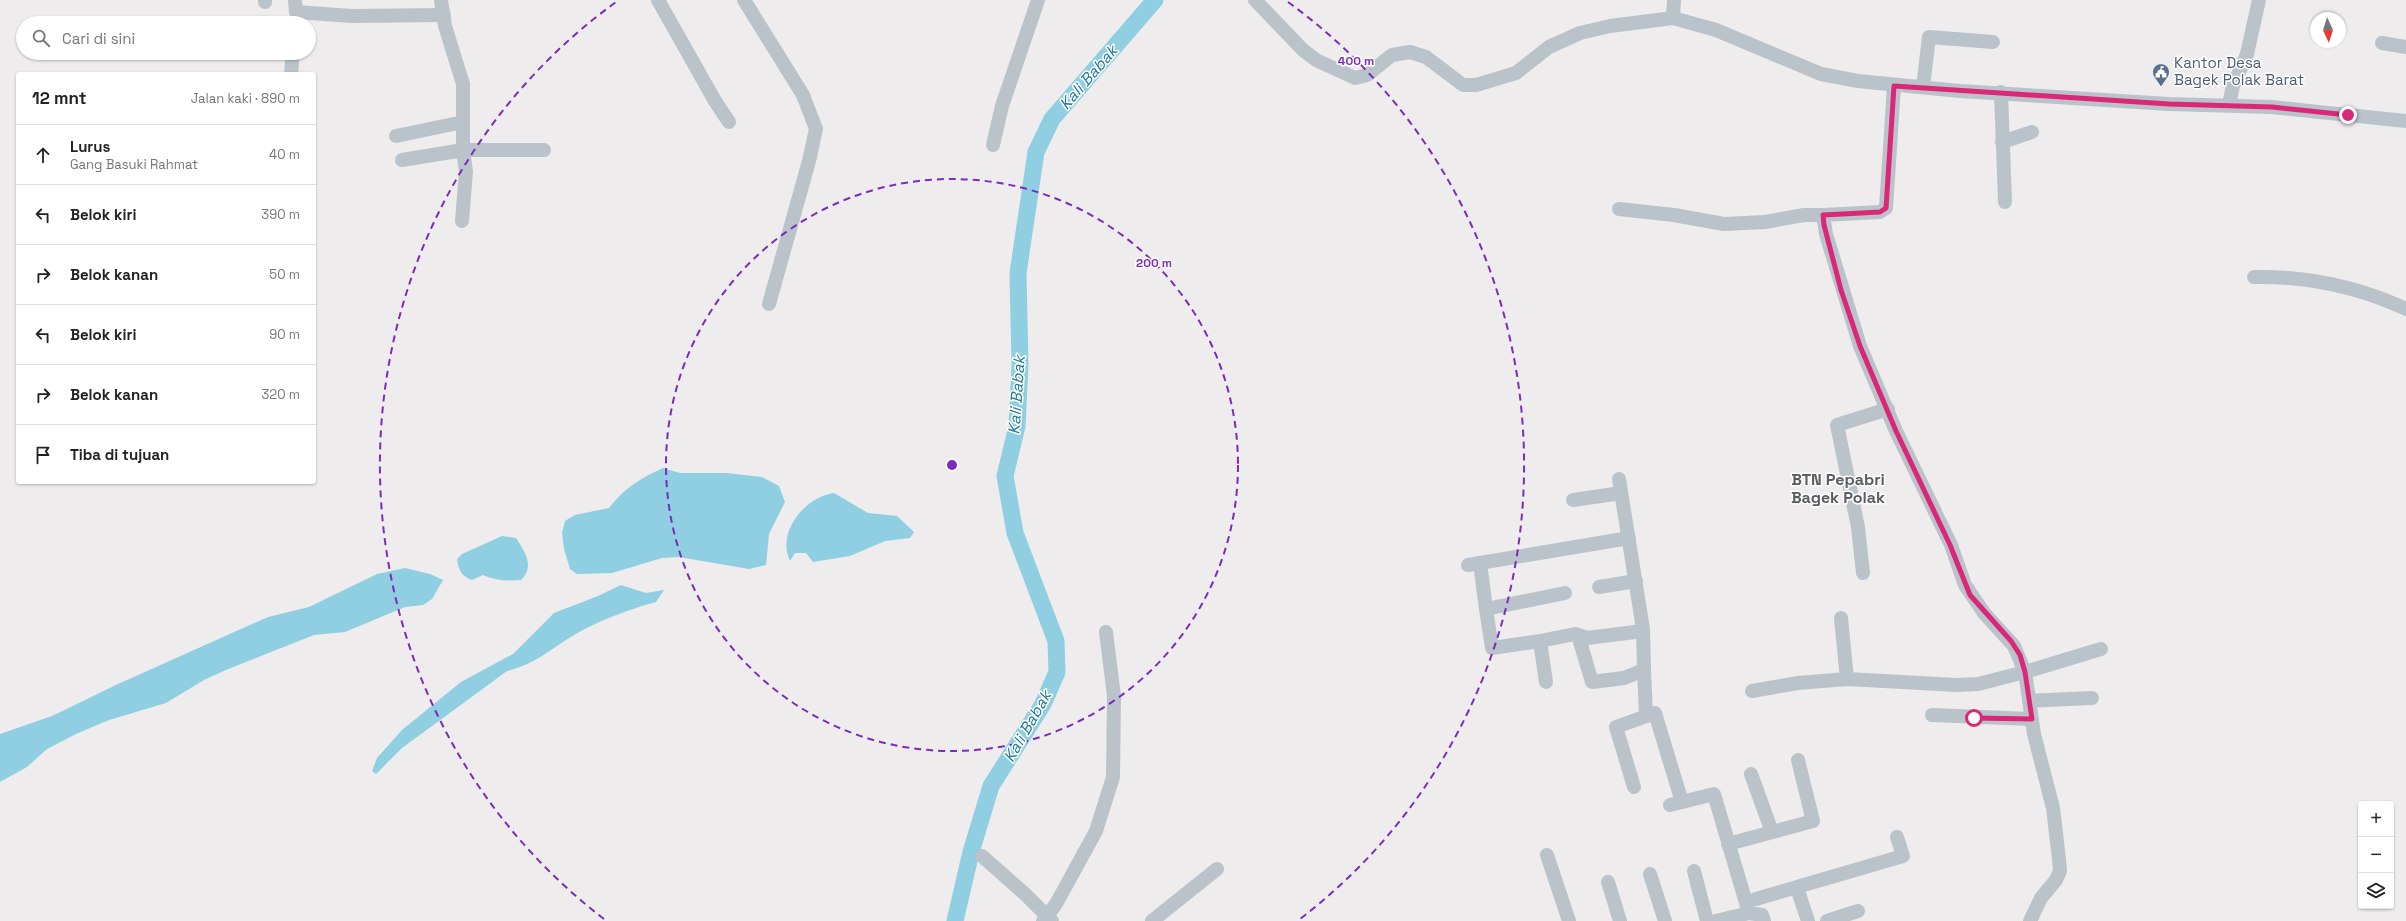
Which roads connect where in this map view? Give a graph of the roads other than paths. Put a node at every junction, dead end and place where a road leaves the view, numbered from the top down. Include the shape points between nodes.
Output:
1 (658, 0) edge
2 (744, 0) edge
3 (1038, 0) edge
4 (1255, 0) edge
5 (1674, 0) edge
6 (2259, 0) edge
7 (444, 4) edge
8 (295, 12) edge
9 (1673, 18) junction
10 (1993, 42) dead end
11 (2382, 44) dead end
12 (2406, 47) edge
13 (292, 60) edge
14 (291, 72) edge
15 (1894, 86) junction
16 (1923, 87) junction
17 (2001, 92) junction
18 (2229, 104) junction
19 (2406, 121) edge
20 (463, 122) junction
21 (729, 122) dead end
22 (2032, 132) dead end
23 (396, 136) dead end
24 (2002, 142) junction
25 (993, 145) dead end
26 (463, 150) junction
27 (544, 150) dead end
28 (402, 160) dead end
29 (2005, 202) dead end
30 (1619, 209) dead end
31 (1823, 215) junction
32 (462, 221) dead end
33 (2254, 277) dead end
34 (769, 304) dead end
35 (2406, 309) edge
36 (1888, 409) junction
37 (1573, 500) dead end
38 (1629, 538) junction
39 (1863, 572) dead end
40 (1636, 581) junction
41 (1599, 587) dead end
42 (1565, 594) dead end
43 (1486, 609) junction
44 (1841, 618) dead end
45 (1643, 631) junction
46 (1106, 632) dead end
47 (1578, 635) junction
48 (1540, 641) junction
49 (2101, 649) dead end
50 (1644, 670) junction
51 (2025, 672) junction
52 (1846, 679) junction
53 (1546, 682) dead end
54 (1752, 691) dead end
55 (2092, 698) dead end
56 (2029, 701) junction
57 (1932, 715) dead end
58 (1646, 716) junction
59 (2032, 719) junction
60 (1798, 760) dead end
61 (1751, 774) dead end
62 (1634, 787) dead end
63 (1772, 832) junction
64 (1897, 837) dead end
65 (1728, 844) junction
66 (1547, 854) dead end
67 (982, 856) dead end
68 (1217, 869) dead end
69 (1694, 871) dead end
70 (1650, 874) dead end
71 (1608, 882) dead end
72 (1797, 888) junction
73 (1756, 899) dead end
74 (1858, 911) dead end
75 (1750, 913) junction
76 (1048, 919) edge
77 (1154, 920) edge
78 (1569, 921) edge
79 (1620, 921) edge
80 (1665, 921) edge
81 (1707, 921) edge
82 (1716, 921) edge
83 (1764, 921) edge
84 (1808, 921) edge
85 (1827, 921) edge
86 (2030, 921) edge

1 - 21 street
2 - 34 street via 803,95 816,129
3 - 25 street via 1002,106
4 - 9 street via 1303,50 1316,60 1345,74 1355,78 1364,77 1392,55 1410,52 1426,57 1463,85 1483,84 1516,73 1550,47 1580,33 1610,26
5 - 9 street
6 - 18 street via 2247,54 2233,86
7 - 8 street via 352,16
7 - 20 street via 449,41 463,84
9 - 15 street via 1716,30 1821,74
10 - 16 street via 1929,37
11 - 12 street
13 - 14 street
15 - 16 street
15 - 31 street via 1886,208 1880,212
16 - 17 street
17 - 18 street via 2169,104
17 - 24 street
18 - 19 street
20 - 23 street
20 - 26 street
22 - 24 street
24 - 29 street
26 - 27 street
26 - 28 street
26 - 32 street via 466,172
30 - 31 street via 1724,224
31 - 36 street via 1826,234 1860,346
33 - 35 street via 2296,278 2345,287 2387,300
36 - 39 street via 1837,425 1858,527
36 - 51 street via 1970,595 2014,646
37 - 38 street via 1620,486
38 - 40 street
38 - 43 street via 1474,564
40 - 41 street
40 - 45 street
42 - 43 street
43 - 48 street via 1492,648
44 - 52 street
45 - 47 street via 1587,638
45 - 50 street
46 - 76 street via 1114,696 1113,777 1096,832
47 - 48 street
47 - 50 street via 1592,682 1624,678
48 - 53 street
49 - 51 street
50 - 58 street
51 - 52 street via 1983,683 1962,685
51 - 56 street
52 - 54 street via 1798,683
55 - 56 street
56 - 59 street
57 - 59 street
58 - 62 street via 1616,727
58 - 65 street via 1655,713 1676,804 1714,794
59 - 86 street via 2053,808 2060,871 2054,885 2041,898
60 - 63 street via 1813,821
61 - 63 street
63 - 65 street
64 - 72 street via 1902,856
65 - 75 street
66 - 78 street
67 - 76 street
68 - 77 street
69 - 81 street
70 - 80 street
71 - 79 street
72 - 73 street
72 - 84 street
74 - 85 street
75 - 82 street
75 - 83 street via 1762,915

